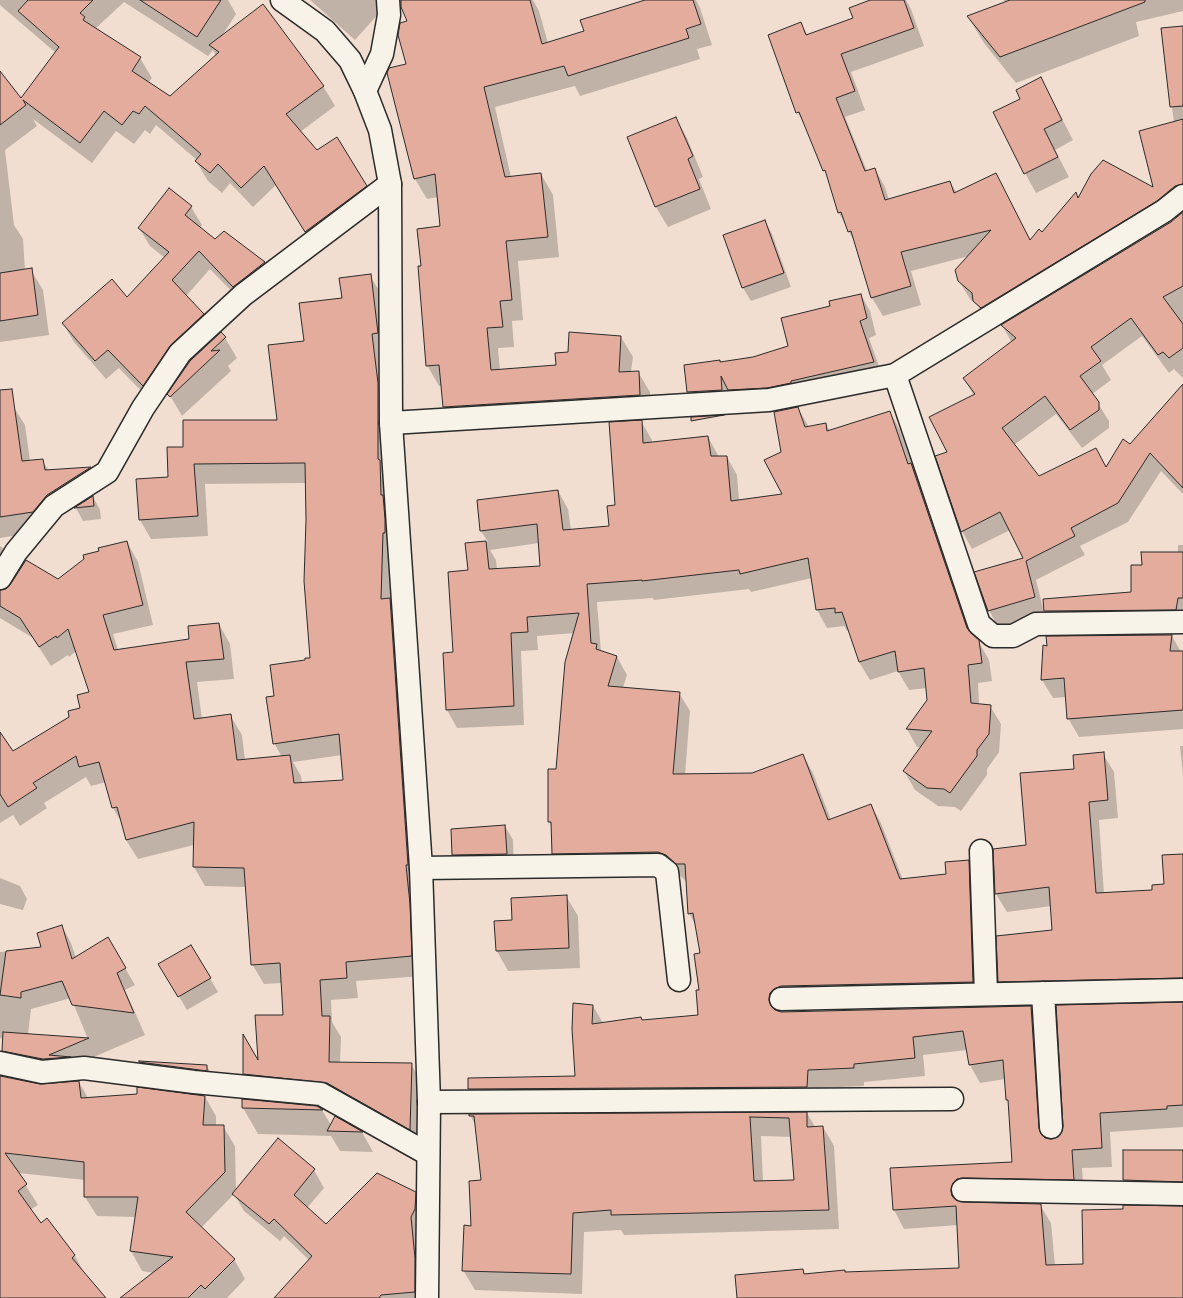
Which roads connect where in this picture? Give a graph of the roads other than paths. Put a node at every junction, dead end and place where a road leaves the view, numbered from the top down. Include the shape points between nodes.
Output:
1 (282, 0) edge
2 (388, 0) edge
3 (365, 92) junction
4 (390, 184) junction
5 (1183, 196) edge
6 (895, 374) junction
7 (391, 423) junction
8 (0, 578) edge
9 (1183, 622) edge
10 (981, 851) dead end
11 (421, 868) junction
12 (679, 980) dead end
13 (1183, 990) edge
14 (1043, 993) junction
15 (986, 994) junction
16 (781, 998) dead end
17 (0, 1063) edge
18 (952, 1098) dead end
19 (429, 1102) junction
20 (1051, 1127) dead end
21 (428, 1154) junction
22 (963, 1190) dead end
23 (1183, 1194) edge
24 (427, 1298) edge

1 - 3 street via 325,31 350,60
2 - 3 street via 389,15 382,54
3 - 4 street via 380,130
4 - 7 street
4 - 8 street via 243,295 180,353 143,408 107,472 54,506 16,552
5 - 6 street via 1158,214
6 - 7 street via 769,400
6 - 9 street via 979,624 993,636 1013,636 1036,624
7 - 11 street
10 - 15 street
11 - 12 street via 658,865 668,872
11 - 19 street
13 - 14 street
14 - 15 street
14 - 20 street
15 - 16 street
17 - 21 street via 42,1072 84,1068 321,1094
18 - 19 street
19 - 21 street
21 - 24 street
22 - 23 street

